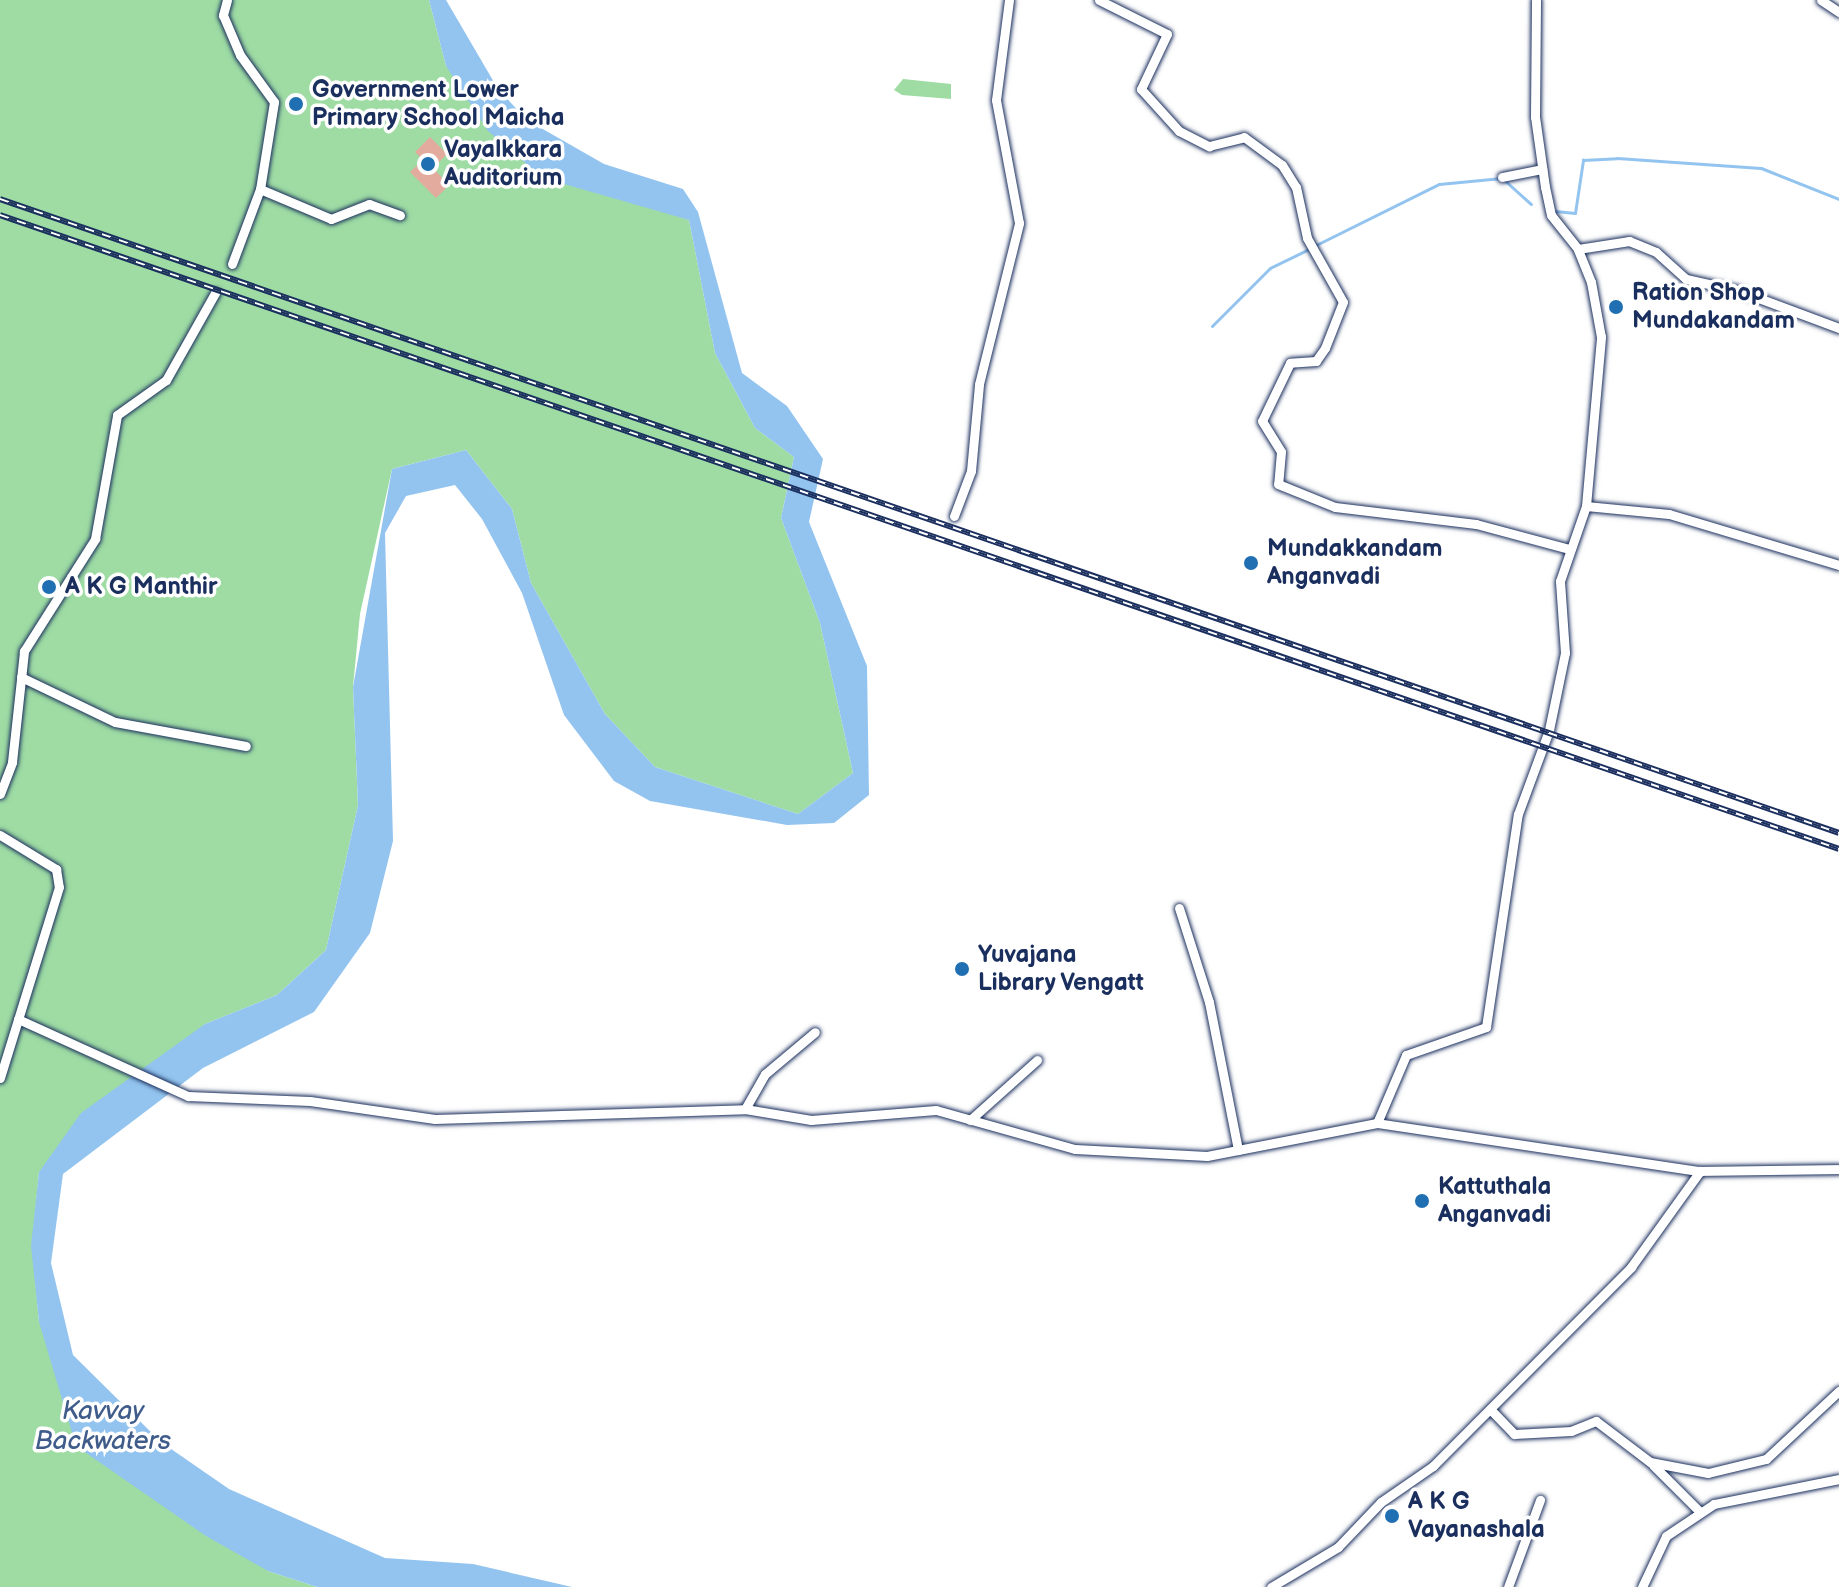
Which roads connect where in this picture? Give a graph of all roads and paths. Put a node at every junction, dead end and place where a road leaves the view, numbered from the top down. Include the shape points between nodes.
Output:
1 (227, 0) edge
2 (1009, 0) edge
3 (1099, 0) edge
4 (1536, 0) edge
5 (1821, 0) edge
6 (1839, 12) edge
7 (1542, 169) junction
8 (1502, 177) dead end
9 (260, 189) junction
10 (400, 215) dead end
11 (1578, 249) junction
12 (232, 264) dead end
13 (215, 293) dead end
14 (1839, 328) edge
15 (1586, 506) junction
16 (954, 516) dead end
17 (1569, 549) junction
18 (1839, 565) edge
19 (21, 677) junction
20 (246, 746) dead end
21 (0, 794) edge
22 (0, 835) edge
23 (1179, 908) dead end
24 (18, 1019) junction
25 (815, 1032) dead end
26 (1037, 1060) dead end
27 (0, 1078) edge
28 (745, 1109) junction
29 (970, 1120) junction
30 (1377, 1123) junction
31 (1238, 1150) junction
32 (1839, 1169) edge
33 (1700, 1171) junction
34 (1839, 1391) edge
35 (1490, 1409) junction
36 (1650, 1462) junction
37 (1839, 1479) edge
38 (1540, 1500) dead end
39 (1700, 1512) junction
40 (1271, 1587) edge
41 (1508, 1587) edge
42 (1642, 1587) edge

1 - 9 street via 223,15 240,55 274,102
2 - 16 street via 996,100 1019,223 979,384 971,471
3 - 17 street via 1167,34 1141,89 1179,131 1209,146 1244,137 1282,165 1296,187 1309,242 1343,302 1325,348 1316,361 1290,363 1262,421 1281,452 1278,484 1335,507 1476,524
4 - 7 street
5 - 6 street
7 - 8 street
7 - 11 street via 1551,215
9 - 10 street via 331,219 369,204
9 - 12 street
11 - 14 street via 1629,241 1656,252 1686,279 1740,291
11 - 15 street via 1601,337
13 - 19 street via 166,380 117,415 95,539 24,651
15 - 17 street
15 - 18 street via 1669,514
17 - 30 street via 1560,581 1565,653 1549,730 1518,814 1486,1027 1406,1055
19 - 20 street via 115,722
19 - 21 street via 12,762
22 - 24 street via 56,869 59,887
23 - 31 street via 1209,1002
24 - 27 street
24 - 28 street via 188,1096 310,1101 435,1119
25 - 28 street via 765,1074
26 - 29 street
28 - 29 street via 811,1120 936,1110
29 - 31 street via 1075,1149 1207,1156
30 - 31 street
30 - 33 street
32 - 33 street
33 - 35 street via 1631,1267
34 - 36 street via 1766,1459 1708,1473
35 - 36 street via 1514,1434 1571,1431 1596,1421
35 - 40 street via 1338,1547
36 - 39 street
37 - 39 street via 1764,1490
38 - 41 street
39 - 42 street via 1666,1536

